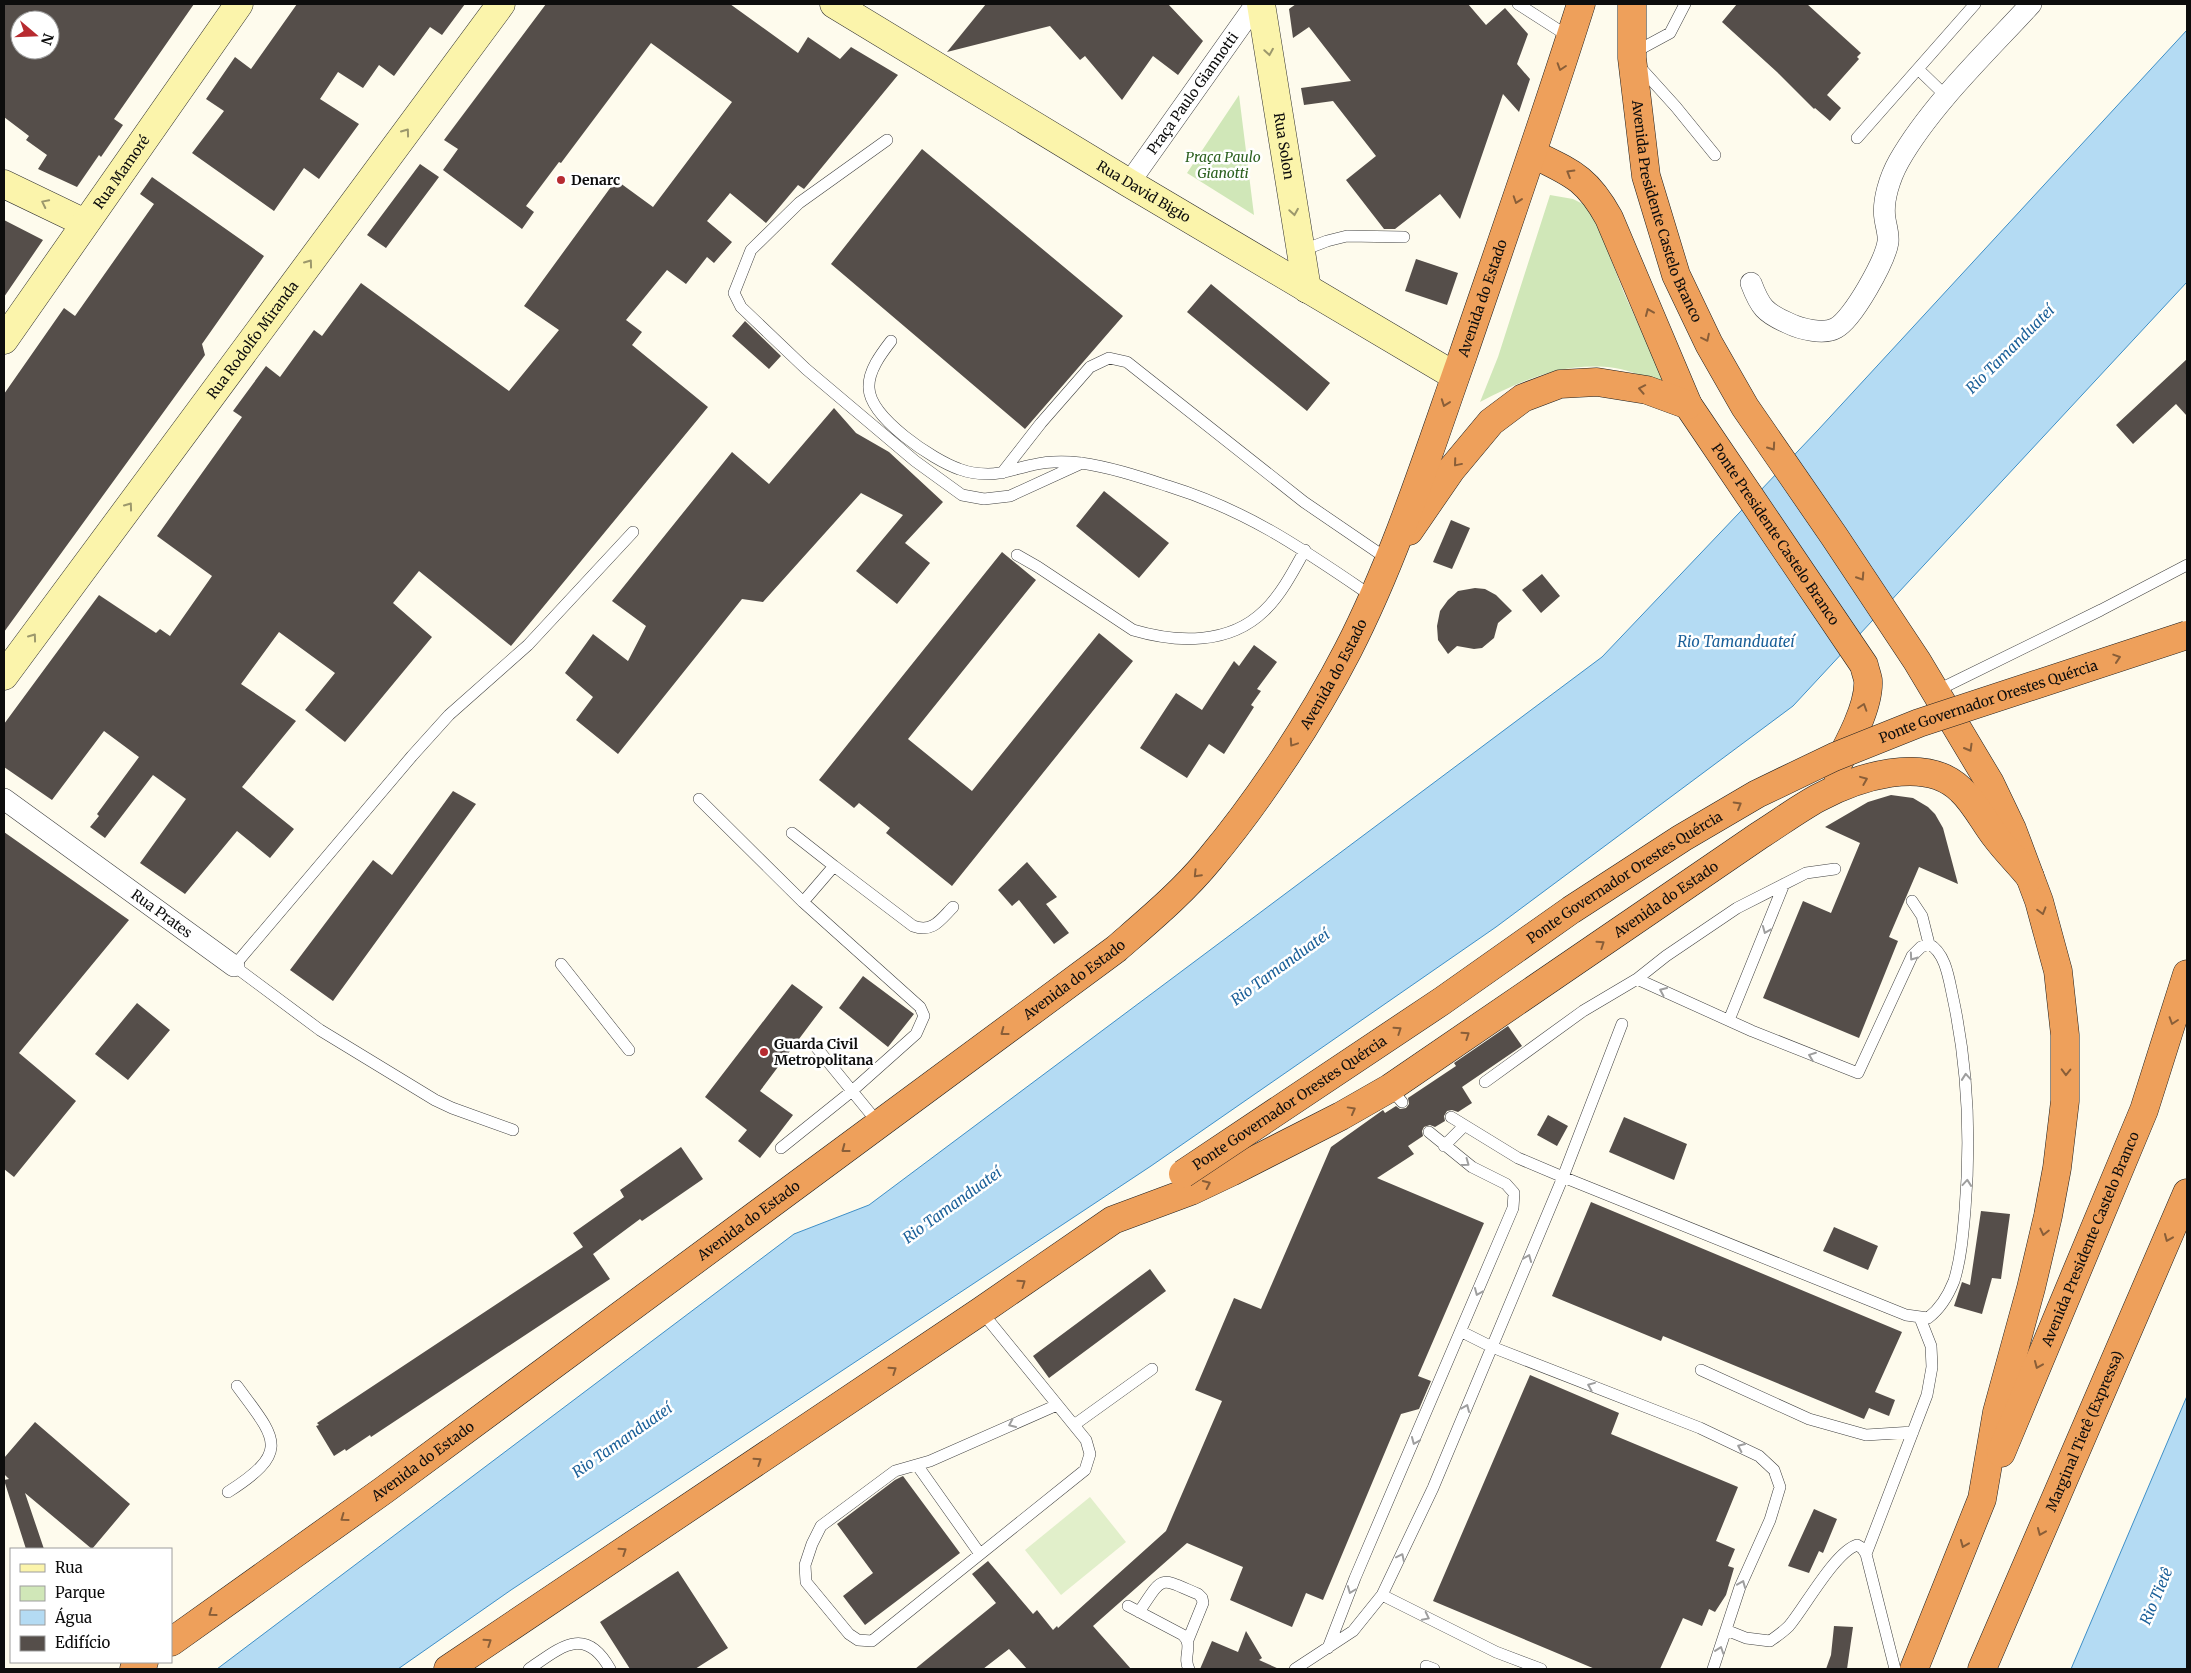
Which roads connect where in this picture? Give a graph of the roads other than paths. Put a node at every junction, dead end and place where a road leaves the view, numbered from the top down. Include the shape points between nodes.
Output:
1 (501, 4) edge
2 (1256, 4) edge
3 (1261, 4) edge
4 (1518, 4) edge
5 (1582, 4) edge
6 (1632, 4) edge
7 (1685, 4) edge
8 (1975, 4) edge
9 (2031, 4) edge
10 (839, 5) edge
11 (233, 6) edge
12 (1571, 38) junction
13 (1631, 56) junction
14 (1918, 69) junction
15 (1947, 97) junction
16 (1857, 138) dead end
17 (887, 140) dead end
18 (1533, 154) junction
19 (1715, 155) dead end
20 (1129, 183) junction
21 (4, 184) edge
22 (85, 223) junction
23 (1404, 237) dead end
24 (1301, 252) junction
25 (1751, 284) dead end
26 (1307, 288) junction
27 (4, 340) edge
28 (891, 341) dead end
29 (1455, 376) junction
30 (1688, 405) junction
31 (1082, 463) junction
32 (1002, 473) junction
33 (633, 532) dead end
34 (1305, 550) junction
35 (1017, 555) dead end
36 (1388, 560) junction
37 (2187, 565) edge
38 (1373, 597) junction
39 (2187, 635) edge
40 (1864, 665) joint
41 (4, 676) edge
42 (1936, 691) junction
43 (1818, 798) junction
44 (4, 799) edge
45 (699, 799) dead end
46 (792, 833) dead end
47 (834, 866) junction
48 (1836, 869) dead end
49 (2030, 877) junction
50 (1784, 884) junction
51 (1912, 901) dead end
52 (803, 902) junction
53 (953, 907) dead end
54 (1929, 944) junction
55 (561, 964) dead end
56 (234, 966) junction
57 (2187, 974) edge
58 (1637, 979) junction
59 (1730, 1020) junction
60 (1622, 1024) dead end
61 (816, 1046) dead end
62 (629, 1050) dead end
63 (1485, 1082) dead end
64 (852, 1091) junction
65 (1451, 1117) dead end
66 (879, 1124) junction
67 (1464, 1126) junction
68 (513, 1130) dead end
69 (1429, 1132) dead end
70 (1444, 1146) junction
71 (782, 1148) dead end
72 (1563, 1177) junction
73 (2187, 1193) edge
74 (1113, 1220) junction
75 (982, 1311) junction
76 (1920, 1318) junction
77 (1462, 1332) junction
78 (1492, 1347) junction
79 (1152, 1369) dead end
80 (1701, 1370) dead end
81 (237, 1386) dead end
82 (1057, 1405) junction
83 (1074, 1425) junction
84 (1913, 1432) junction
85 (916, 1465) junction
86 (228, 1492) dead end
87 (1982, 1499) junction
88 (980, 1554) junction
89 (1866, 1554) junction
90 (1382, 1595) junction
91 (1128, 1606) dead end
92 (1139, 1612) junction
93 (1726, 1630) junction
94 (1188, 1640) junction
95 (172, 1641) edge
96 (1328, 1648) junction
97 (448, 1669) edge
98 (529, 1669) edge
99 (610, 1669) edge
100 (1189, 1669) edge
101 (1295, 1669) edge
102 (1541, 1669) edge
103 (1713, 1669) edge
104 (1895, 1669) edge
105 (1914, 1669) edge
106 (1982, 1669) edge

41 -> 1 street, Rua Rodolfo Miranda
2 - 20 street, Praça Paulo Giannotti
3 -> 24 street, Rua Solon
4 - 12 lane
5 - 12 highway, Avenida do Estado
6 - 13 highway, Avenida Presidente Castelo Branco
7 - 13 lane via 1670,32
8 - 14 lane
9 - 15 street
10 - 20 street, Rua David Bigio
11 - 22 street, Rua Mamoré
12 -> 18 highway, Avenida do Estado
13 - 19 lane
13 -> 42 highway, Avenida Presidente Castelo Branco via 1646,176 1676,275 1709,344 1745,407
14 - 15 lane
14 - 16 lane
15 - 25 street via 1898,162 1889,183 1884,217 1889,240 1884,257 1852,312 1836,329 1820,331 1792,325 1771,315 1758,303
17 - 31 lane via 799,203 750,250 734,292 741,307 806,369 915,461 962,495 984,499 1010,496
18 -> 29 highway, Avenida do Estado
30 -> 18 highway via 1597,196 1578,177
20 - 26 street, Rua David Bigio
22 -> 21 street
22 - 27 street, Rua Mamoré
23 - 24 lane via 1347,236
24 - 26 street, Rua Solon
26 - 29 street, Rua David Bigio
28 - 32 lane via 873,368 869,388 874,403 890,424 923,450 959,469
29 -> 36 highway, Avenida do Estado
30 -> 36 highway via 1647,390 1597,382 1560,384 1523,398 1491,422 1451,470
30 - 40 highway, Ponte Presidente Castelo Branco
31 - 32 lane via 1053,461
31 - 34 lane via 1218,502
32 - 36 lane via 1090,367 1108,358 1127,362 1304,502
33 - 56 lane via 528,645 449,715
34 - 35 lane via 1292,574 1255,620 1220,636 1193,640 1133,630
34 - 38 lane
36 - 38 highway, Avenida do Estado
37 - 42 lane
38 -> 66 highway, Avenida do Estado via 1348,651 1303,728 1246,813 1202,869 1116,949
74 -> 39 highway, Ponte Governador Orestes Quércia, bridge via 1442,1001 1571,910 1757,794 1834,757 1919,723
43 -> 40 highway, Avenida do Estado via 1841,759 1867,695
42 -> 49 highway via 1990,783
43 -> 49 highway, Avenida do Estado via 1877,775 1908,771 1936,775 1962,790 1996,838
74 -> 43 highway, Avenida do Estado via 1191,1191 1406,1086 1760,835
44 - 56 street, Rua Prates
45 - 52 lane
46 - 47 lane
47 - 52 lane
47 - 53 lane via 913,926 923,929 933,926
48 - 50 lane via 1806,874
49 -> 87 highway via 2051,941 2062,1000 2065,1101 2048,1216 1997,1412
50 - 58 lane via 1737,908
50 -> 59 lane
51 - 54 lane via 1922,916
52 - 64 lane via 920,1007 924,1016 916,1034
54 -> 59 lane via 1912,956 1858,1073
76 -> 54 lane via 1928,1318 1943,1303 1953,1282 1963,1232 1968,1173 1963,1054 1941,955
55 - 62 lane
56 - 68 lane, Rua Prates via 320,1030 435,1100
57 -> 87 highway, Avenida Presidente Castelo Branco via 2144,1110
59 -> 58 lane
58 - 63 lane via 1583,1011
60 - 72 lane
61 - 64 lane
64 - 66 lane
64 - 71 lane
65 - 67 lane
66 -> 95 highway, Avenida do Estado via 384,1490
67 - 70 lane
67 - 72 lane via 1518,1158
69 - 70 lane
70 -> 77 lane via 1472,1167 1506,1184 1514,1193 1513,1208
72 - 76 lane
78 -> 72 lane
73 -> 106 highway, Marginal Tietê (Expressa)
75 -> 74 highway, Avenida do Estado
75 - 82 lane
97 -> 75 highway, Avenida do Estado
76 - 84 lane via 1930,1346 1932,1367 1927,1395
77 - 78 lane
77 -> 96 lane
90 -> 78 lane via 1433,1488
93 -> 78 lane via 1780,1487 1774,1470 1759,1456 1700,1428
79 - 83 lane
80 - 84 lane via 1810,1419 1847,1430 1866,1435
81 - 86 lane via 264,1423 272,1448 270,1456 255,1473
82 - 83 lane
82 -> 85 lane
83 - 88 lane via 1086,1440 1090,1454 1085,1470
84 - 89 lane
85 - 88 lane
85 - 88 lane via 895,1471 821,1526 805,1565 806,1582 849,1634 858,1640 872,1641
87 -> 105 highway
89 - 93 lane via 1858,1545 1850,1547 1788,1626 1770,1641 1746,1638
89 - 104 lane
90 - 96 lane via 1352,1631
90 -> 102 lane via 1496,1652
91 - 92 lane
92 - 94 lane
92 - 94 lane via 1162,1582 1198,1594 1203,1603
103 -> 93 lane
94 - 100 lane via 1185,1661
96 - 101 lane
98 - 99 lane via 574,1643 589,1645

